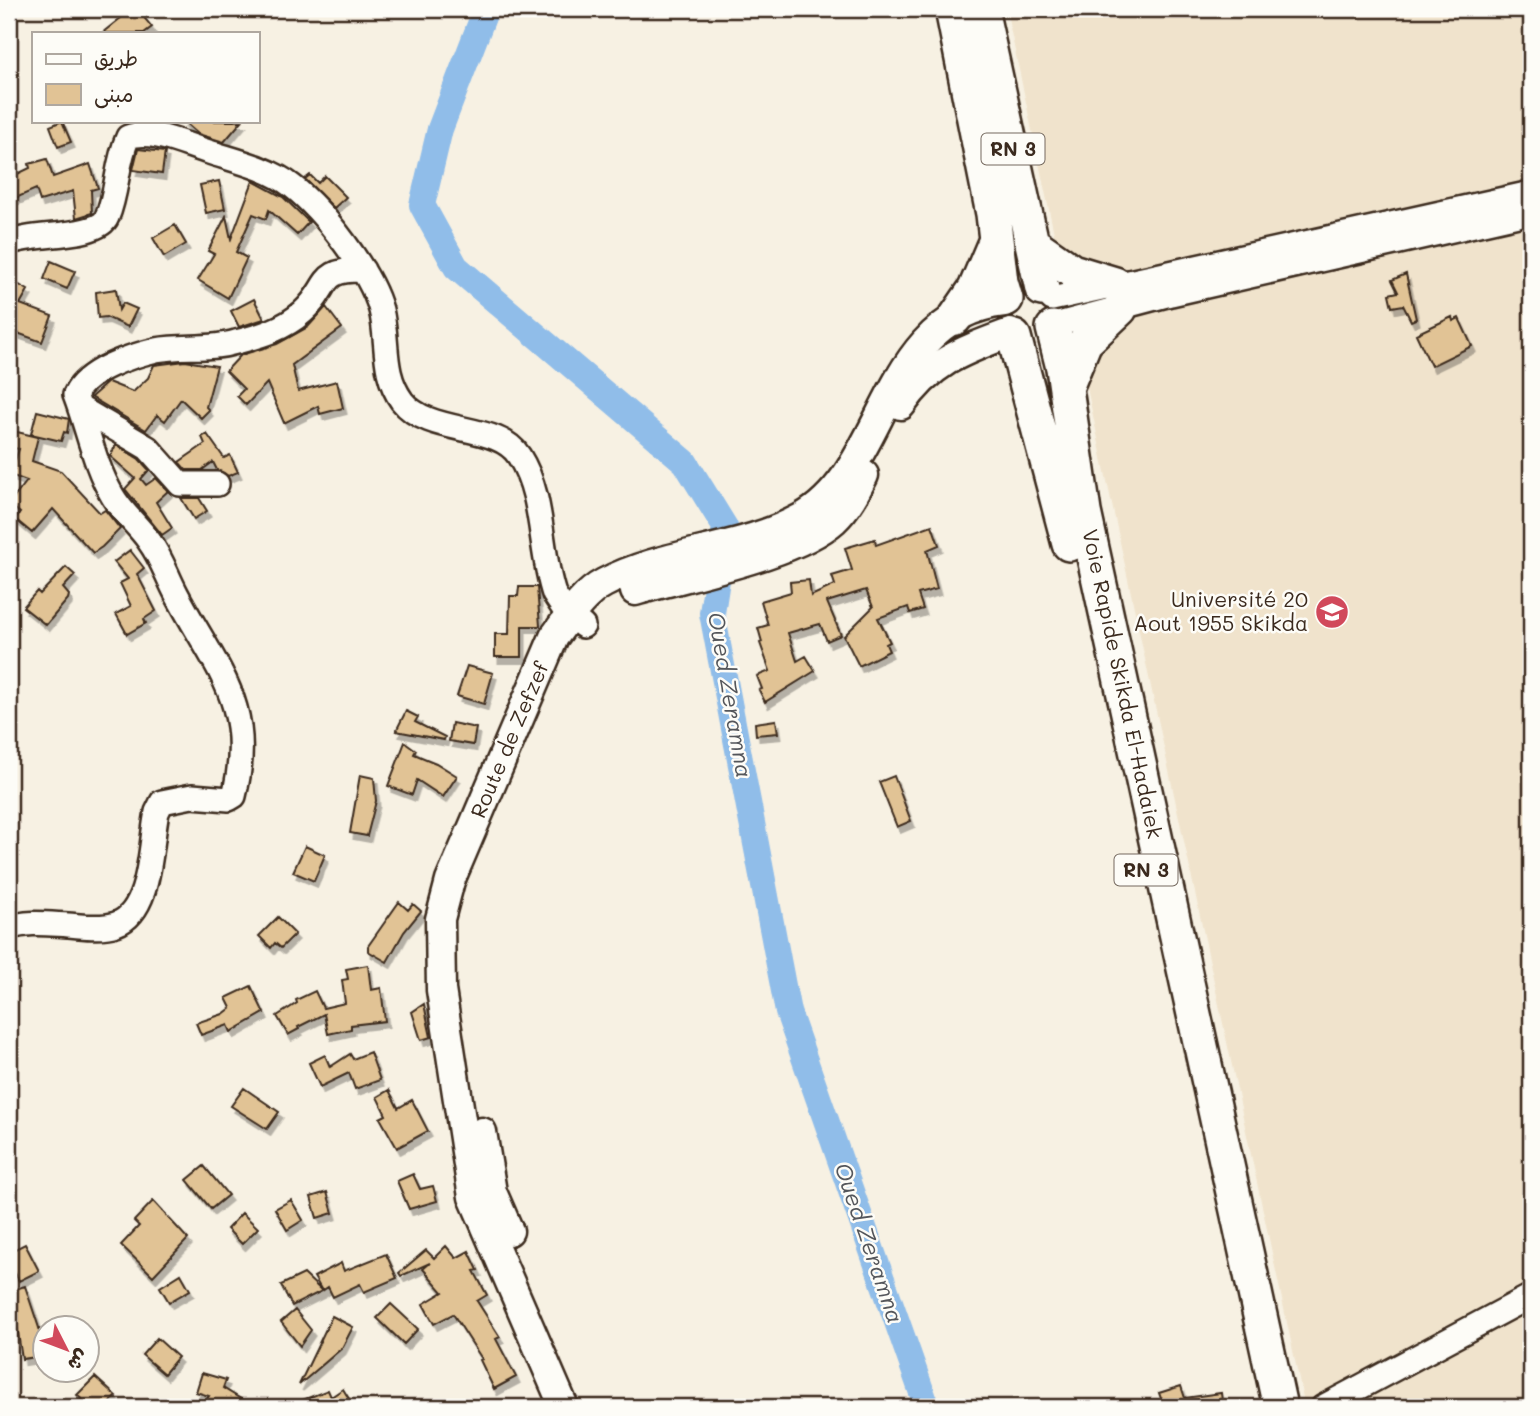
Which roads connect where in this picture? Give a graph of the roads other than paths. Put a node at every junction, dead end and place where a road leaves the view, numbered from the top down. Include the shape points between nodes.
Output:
1 (952, 9) edge
2 (981, 9) edge
3 (1531, 193) edge
4 (1531, 212) edge
5 (11, 238) edge
6 (995, 240) junction
7 (1035, 245) junction
8 (363, 270) junction
9 (1152, 289) junction
10 (1117, 297) junction
11 (1050, 310) junction
12 (955, 318) junction
13 (1009, 318) junction
14 (1065, 390) junction
15 (80, 408) junction
16 (218, 484) dead end
17 (737, 552) junction
18 (577, 620) junction
19 (9, 928) edge
20 (1531, 1296) edge
21 (564, 1407) edge
22 (582, 1407) edge
23 (1257, 1407) edge
24 (1280, 1407) edge
25 (1323, 1407) edge

1 - 6 highway, Voie Rapide Skikda El-Hadaiek / RN 3
2 - 7 highway, Voie Rapide Skikda El-Hadaiek / RN 3
3 - 9 street
4 - 9 street
5 - 8 street via 93,229 106,221 122,149 128,137 137,133 246,164 284,181
6 - 12 highway via 979,281
6 - 13 highway, Voie Rapide Skikda El-Hadaiek / RN 3
7 - 10 highway
7 - 11 highway, Voie Rapide Skikda El-Hadaiek / RN 3
8 - 15 street via 332,273 302,313 278,330 222,346 156,350 91,376 75,395
8 - 18 street via 380,307 392,384 404,404 449,426 509,444 519,455 533,491 554,594
9 - 10 street
10 - 11 street
10 - 14 highway via 1085,342
11 - 13 highway via 1023,287
11 - 13 highway via 1038,340 1026,341
11 - 14 highway, Voie Rapide Skikda El-Hadaiek / RN 3
12 - 13 main road, Route de Zefzef via 988,304
12 - 17 main road, Route de Zefzef via 910,362 848,472 823,502
13 - 17 main road, Route de Zefzef via 922,378 902,403 849,503 833,521 806,539
13 - 23 highway, Voie Rapide Skikda El-Hadaiek / RN 3 via 1119,742
14 - 24 highway, Voie Rapide Skikda El-Hadaiek / RN 3 via 1084,512
15 - 16 street via 148,448 180,484
15 - 19 street via 113,497 150,541 218,663 235,703 243,744 240,774 229,799 191,796 162,802 142,896 127,918 100,926 39,923
17 - 18 main road, Route de Zefzef via 675,568
18 - 21 main road, Route de Zefzef via 554,637 450,881 440,919 439,956 472,1197
18 - 22 main road, Route de Zefzef via 465,883 455,956 456,987 492,1192
20 - 25 street

